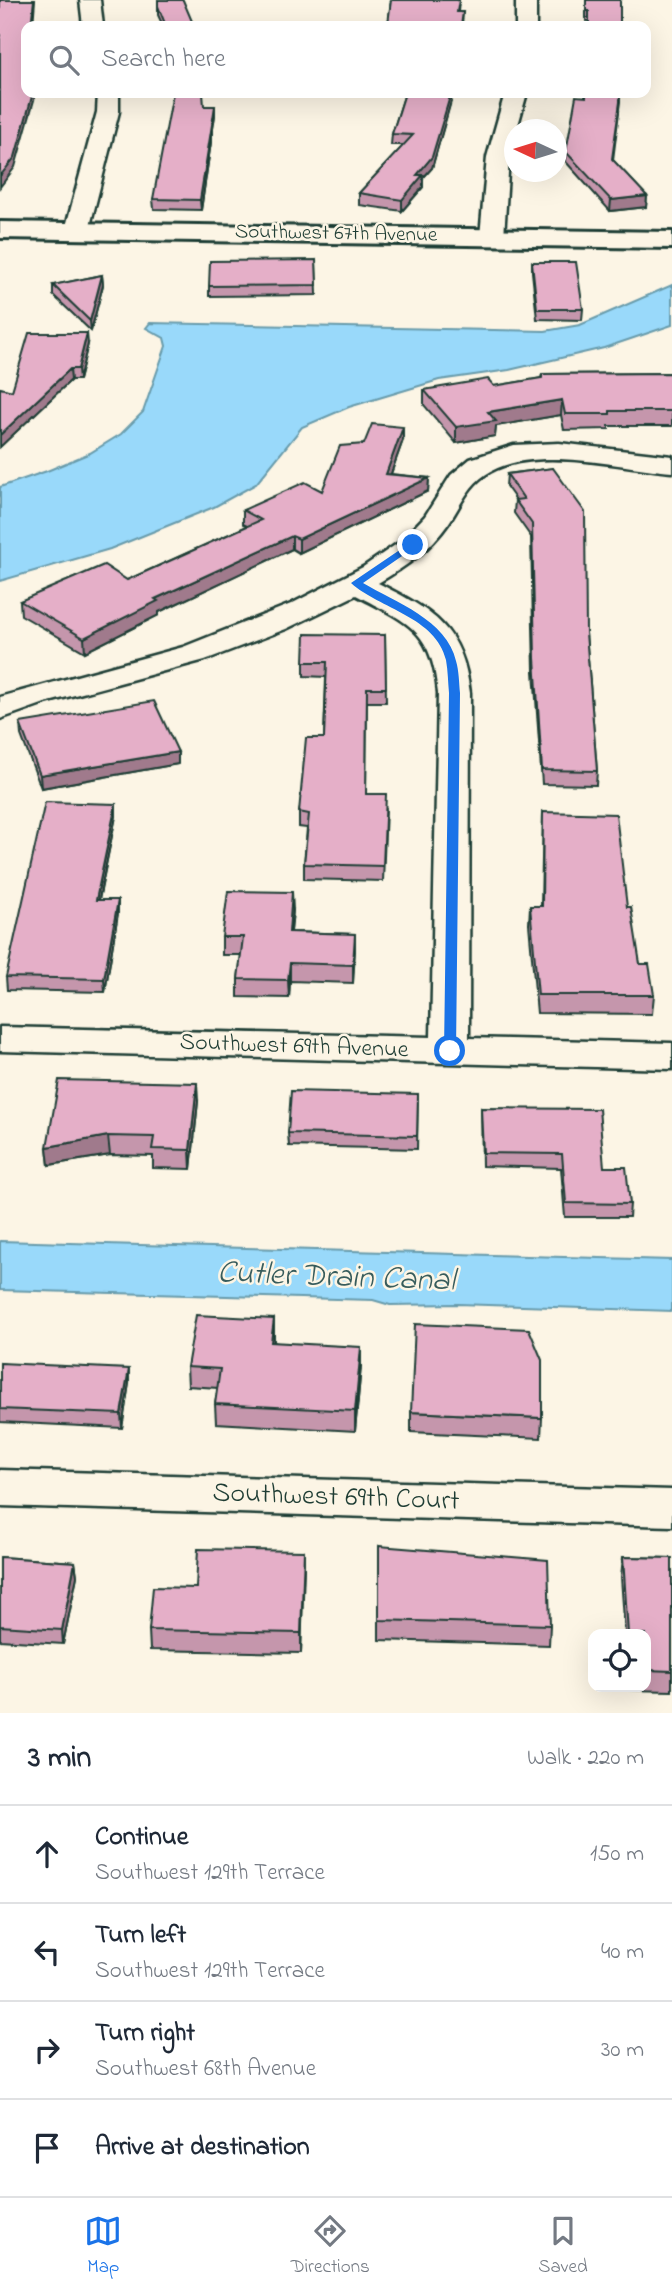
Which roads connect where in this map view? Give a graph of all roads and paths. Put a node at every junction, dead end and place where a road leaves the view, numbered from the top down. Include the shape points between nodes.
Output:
1 (90, 0) edge
2 (526, 0) edge
3 (92, 21) edge
4 (526, 21) edge
5 (109, 98) edge
6 (515, 98) edge
7 (0, 230) edge
8 (77, 230) junction
9 (492, 237) junction
10 (672, 240) edge
11 (672, 464) edge
12 (356, 583) junction
13 (0, 709) edge
14 (0, 1039) edge
15 (450, 1051) junction
16 (672, 1056) edge
17 (0, 1488) edge
18 (672, 1508) edge

1 - 3 street
2 - 4 street
5 - 8 street
6 - 9 street via 498,156
7 - 8 main road, Southwest 67th Avenue
8 - 9 main road, Southwest 67th Avenue
9 - 10 main road, Southwest 67th Avenue
11 - 12 street via 565,453 492,459 465,474 420,538
12 - 13 street via 228,643
12 - 15 street via 429,626 451,659
14 - 15 street, Southwest 69th Avenue
15 - 16 street, Southwest 69th Avenue
17 - 18 street, Southwest 69th Court

